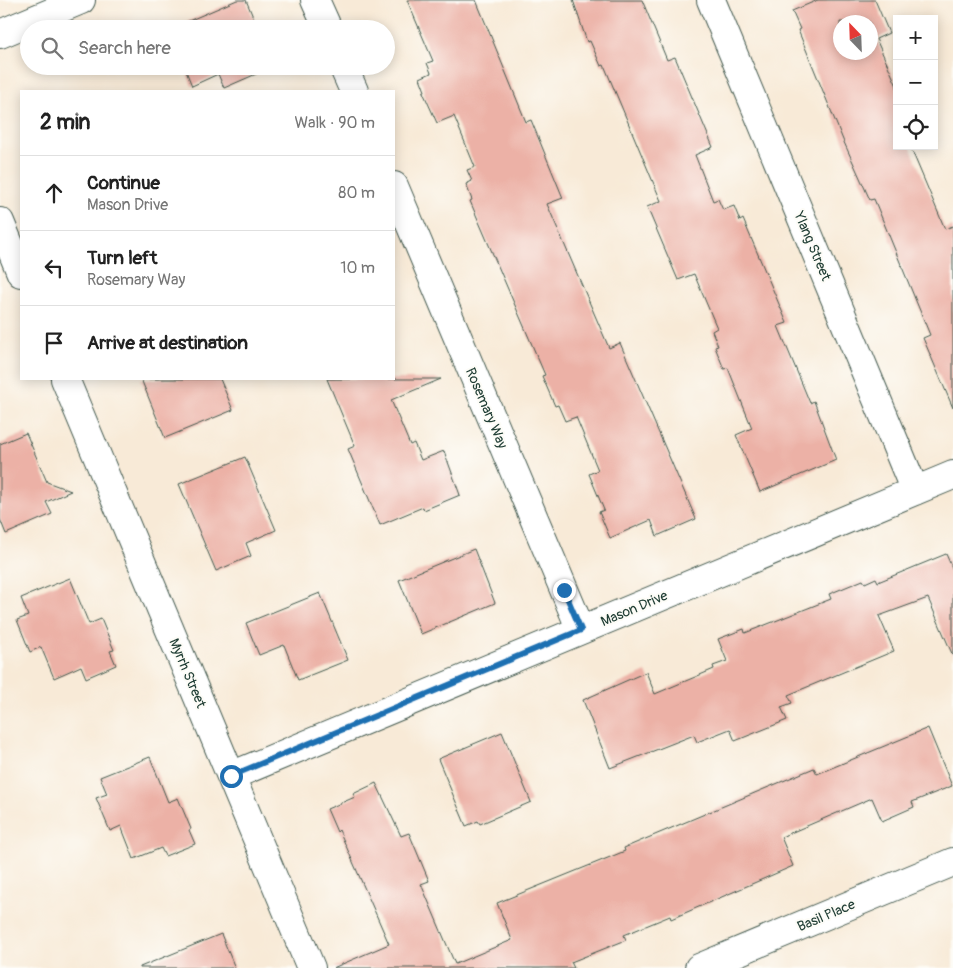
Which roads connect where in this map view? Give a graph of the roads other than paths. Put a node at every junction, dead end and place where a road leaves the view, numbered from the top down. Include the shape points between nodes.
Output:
1 (81, 0) edge
2 (316, 0) edge
3 (711, 0) edge
4 (33, 20) edge
5 (324, 20) edge
6 (20, 26) edge
7 (0, 34) edge
8 (347, 75) edge
9 (354, 90) edge
10 (395, 188) edge
11 (0, 222) edge
12 (20, 271) edge
13 (65, 380) edge
14 (953, 475) edge
15 (915, 491) junction
16 (581, 630) junction
17 (231, 776) junction
18 (953, 862) edge
19 (311, 968) edge
20 (699, 968) edge

1 - 4 street
2 - 5 street
3 - 15 street, Ylang Street
6 - 7 street
8 - 9 street
10 - 16 street, Rosemary Way
11 - 12 street
13 - 17 street, Myrrh Street
14 - 15 street, Mason Drive
15 - 16 street, Mason Drive
16 - 17 street, Mason Drive
17 - 19 street, Myrrh Street
18 - 20 street, Basil Place

